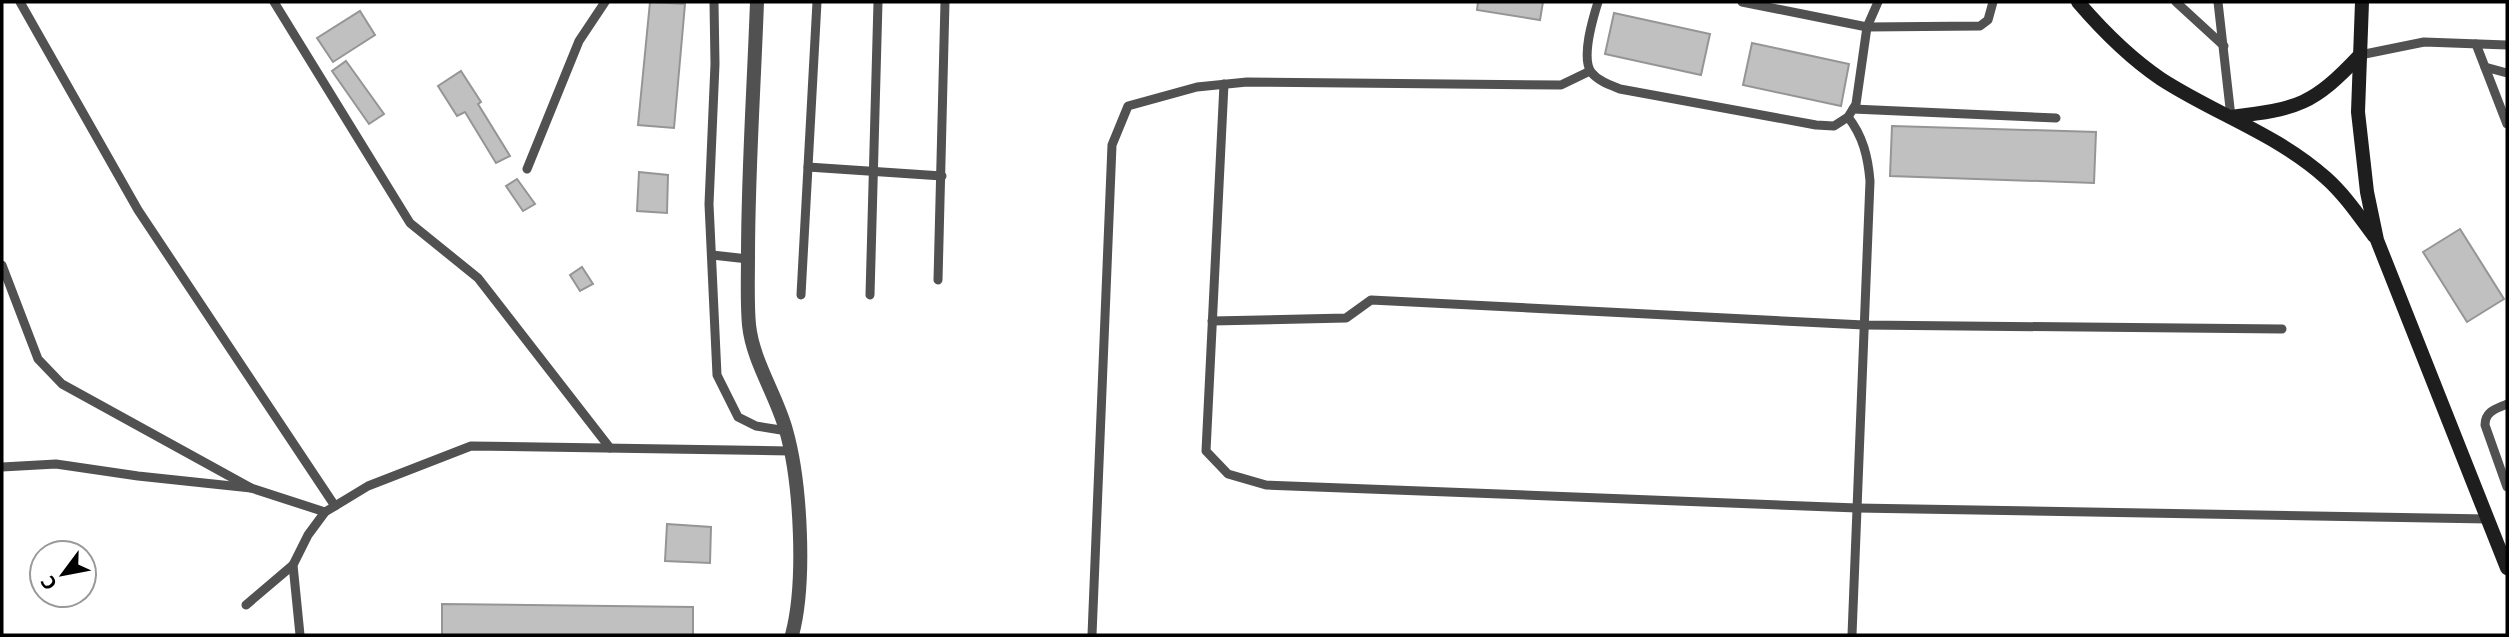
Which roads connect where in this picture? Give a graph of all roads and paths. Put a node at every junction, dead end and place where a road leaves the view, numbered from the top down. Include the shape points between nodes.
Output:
1 (20, 2) edge
2 (274, 2) edge
3 (605, 2) edge
4 (714, 2) edge
5 (757, 2) edge
6 (817, 2) edge
7 (878, 2) edge
8 (946, 2) edge
9 (1598, 2) edge
10 (1742, 2) edge
11 (1878, 2) edge
12 (1993, 2) edge
13 (2078, 2) edge
14 (2176, 2) edge
15 (2218, 2) edge
16 (2362, 2) edge
17 (1867, 27) junction
18 (2476, 44) junction
19 (2507, 45) edge
20 (2224, 46) junction
21 (2360, 55) junction
22 (2485, 67) junction
23 (1590, 71) junction
24 (2507, 73) edge
25 (1224, 84) junction
26 (1851, 113) junction
27 (2231, 117) junction
28 (2056, 118) dead end
29 (2507, 124) edge
30 (808, 167) junction
31 (527, 169) dead end
32 (873, 173) junction
33 (942, 176) junction
34 (2377, 240) junction
35 (712, 255) junction
36 (748, 259) junction
37 (2, 265) edge
38 (938, 280) dead end
39 (801, 295) dead end
40 (870, 295) dead end
41 (1212, 321) junction
42 (1864, 325) junction
43 (2282, 329) dead end
44 (2507, 404) edge
45 (787, 430) junction
46 (610, 448) junction
47 (790, 451) junction
48 (2, 467) edge
49 (2507, 487) edge
50 (251, 488) junction
51 (335, 506) junction
52 (1857, 508) junction
53 (325, 512) junction
54 (2488, 519) junction
55 (2504, 550) edge
56 (293, 565) junction
57 (2507, 568) edge
58 (246, 605) dead end
59 (300, 635) edge
60 (792, 635) edge
61 (1093, 635) edge
62 (1852, 635) edge

1 - 51 lane via 138,210
2 - 46 lane via 410,223 478,278
3 - 31 lane via 579,41
4 - 35 lane
5 - 36 street
6 - 30 lane
7 - 32 lane
8 - 33 lane
9 - 23 lane via 1588,41
10 - 17 lane
11 - 17 lane
12 - 17 lane via 1988,20 1980,26
13 - 27 main road via 2124,50 2160,78
14 - 20 lane
15 - 20 lane
16 - 21 main road
17 - 26 lane
18 - 19 lane
18 - 21 lane via 2424,42
18 - 22 lane
20 - 27 lane
21 - 27 main road via 2310,100 2288,109
21 - 34 main road via 2359,125
22 - 24 lane
22 - 29 lane
23 - 25 lane via 1561,85
23 - 26 lane via 1620,89 1816,125 1833,126
25 - 41 lane
25 - 61 lane via 1128,106 1112,145
26 - 28 lane
26 - 42 lane via 1868,157 1870,181
27 - 34 main road via 2327,178
30 - 32 lane
30 - 39 lane
32 - 33 lane
32 - 40 lane
33 - 38 lane
34 - 54 main road
35 - 36 lane
35 - 45 lane via 717,374 738,417 755,426
36 - 45 street via 749,327
37 - 50 lane via 38,359 62,384
41 - 42 lane via 1346,318 1371,300
41 - 52 lane via 1206,451 1228,474 1266,485
42 - 43 lane
42 - 52 lane
44 - 49 lane via 2491,411 2485,425
45 - 47 street
46 - 47 lane
46 - 51 lane via 471,446 368,486
47 - 60 street via 801,570
48 - 50 lane via 56,464
50 - 53 lane
51 - 53 lane
52 - 54 lane
52 - 62 lane
53 - 56 lane
54 - 55 main road
55 - 57 main road
56 - 58 lane
56 - 59 lane

